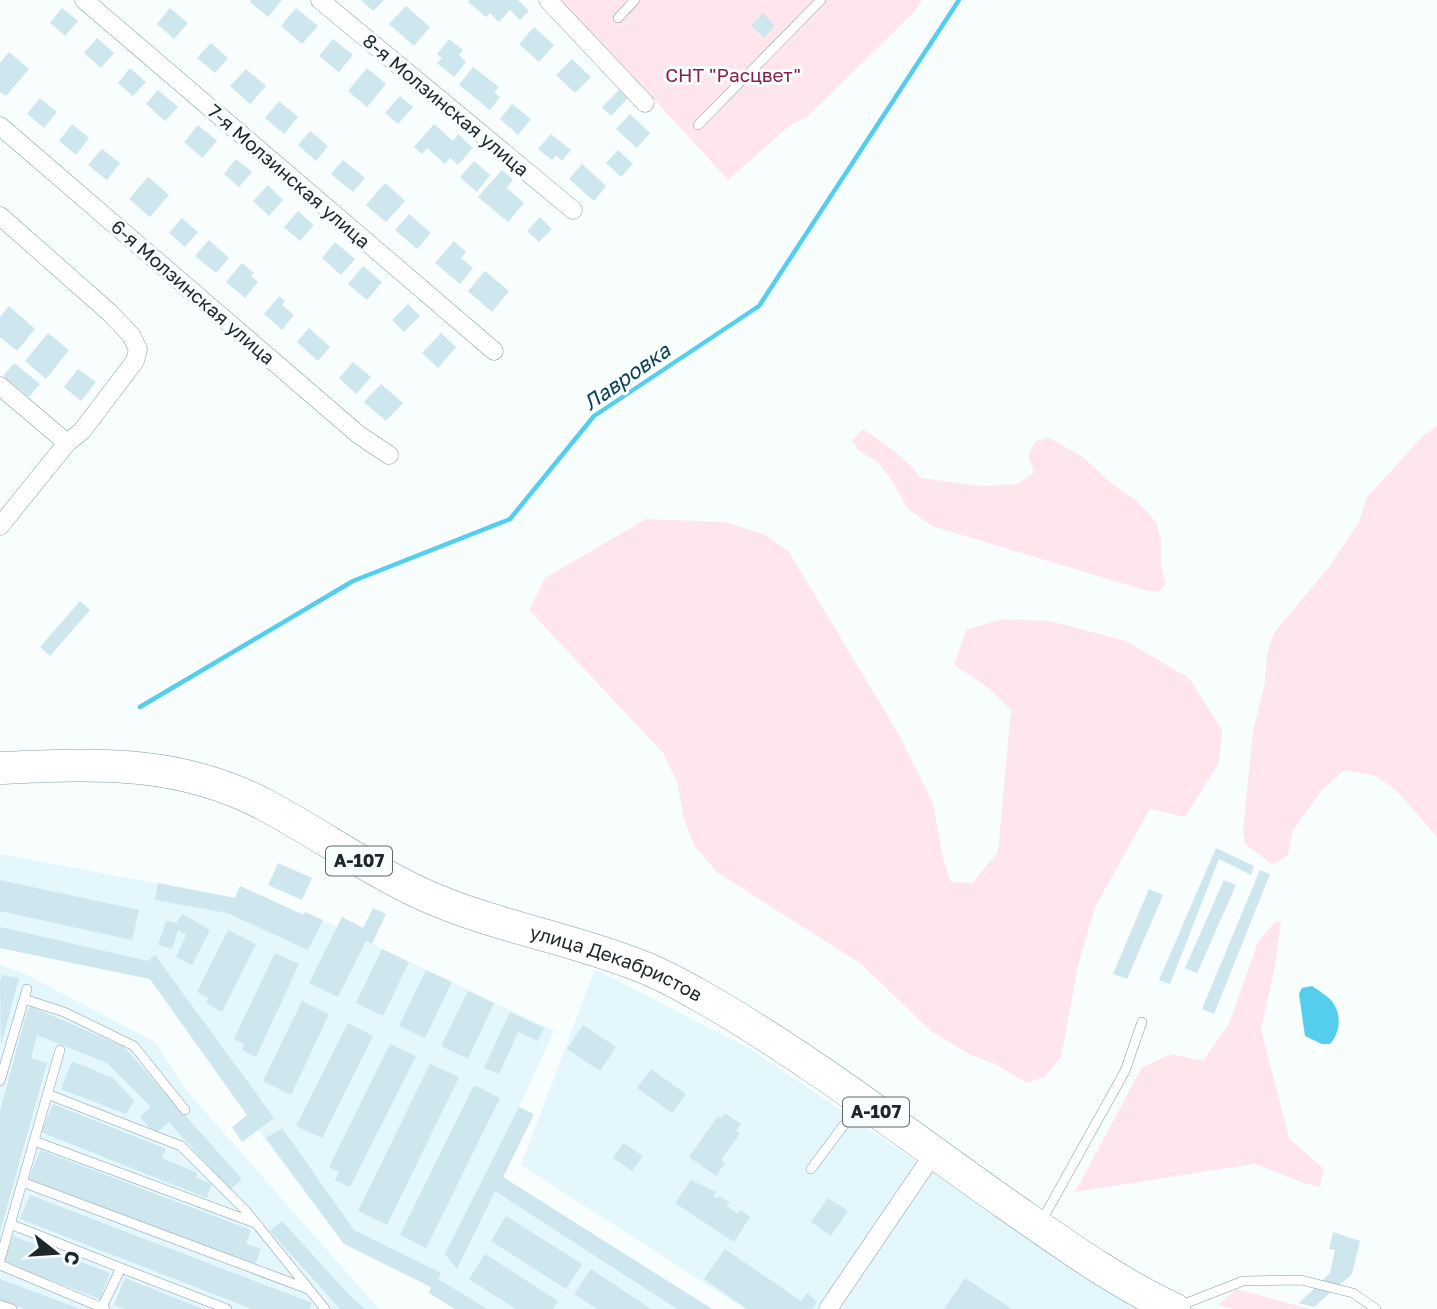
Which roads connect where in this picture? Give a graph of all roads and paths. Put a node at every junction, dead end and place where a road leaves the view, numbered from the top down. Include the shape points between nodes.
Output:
1 (84, 0) edge
2 (320, 0) edge
3 (548, 0) edge
4 (635, 0) edge
5 (821, 0) edge
6 (618, 18) dead end
7 (645, 103) dead end
8 (698, 124) dead end
9 (0, 126) edge
10 (573, 210) dead end
11 (0, 216) edge
12 (494, 351) dead end
13 (0, 386) edge
14 (67, 443) junction
15 (389, 455) dead end
16 (0, 526) edge
17 (0, 768) edge
18 (1142, 1022) dead end
19 (60, 1050) dead end
20 (0, 1081) edge
21 (47, 1094) junction
22 (862, 1101) junction
23 (185, 1110) dead end
24 (34, 1141) junction
25 (934, 1153) junction
26 (811, 1169) dead end
27 (22, 1182) junction
28 (10, 1224) junction
29 (257, 1224) junction
30 (1039, 1226) junction
31 (0, 1263) edge
32 (121, 1268) junction
33 (309, 1289) junction
34 (0, 1305) edge
35 (12, 1309) edge
36 (103, 1309) edge
37 (227, 1309) edge
38 (325, 1309) edge
39 (828, 1309) edge
40 (1174, 1309) edge
41 (1376, 1309) edge

1 - 12 street, 7-я Молзинская улица
2 - 10 street, 8-я Молзинская улица
3 - 7 street
4 - 6 lane
5 - 8 lane
9 - 15 street, 6-я Молзинская улица via 359,435
11 - 14 street via 109,312 138,349 135,361 82,431
13 - 14 street
14 - 16 street
17 - 22 highway, улица Декабристов / А-107 via 111,764 182,774 227,788 420,893 470,914 641,966 678,983 810,1063
18 - 30 lane via 1125,1070
19 - 21 lane
20 - 23 lane via 25,994 134,1046
21 - 24 lane
21 - 29 lane via 181,1146
22 - 25 highway, улица Декабристов / А-107
22 - 26 lane
24 - 27 lane
24 - 29 lane
25 - 30 highway, улица Декабристов / А-107
25 - 39 street
27 - 28 lane
27 - 33 lane
28 - 31 lane
28 - 32 lane
29 - 33 lane
30 - 40 highway, улица Декабристов / А-107 via 1127,1286
31 - 36 lane
32 - 36 lane
32 - 37 lane
33 - 38 lane
34 - 35 lane
40 - 41 lane via 1243,1281 1301,1280 1353,1293

